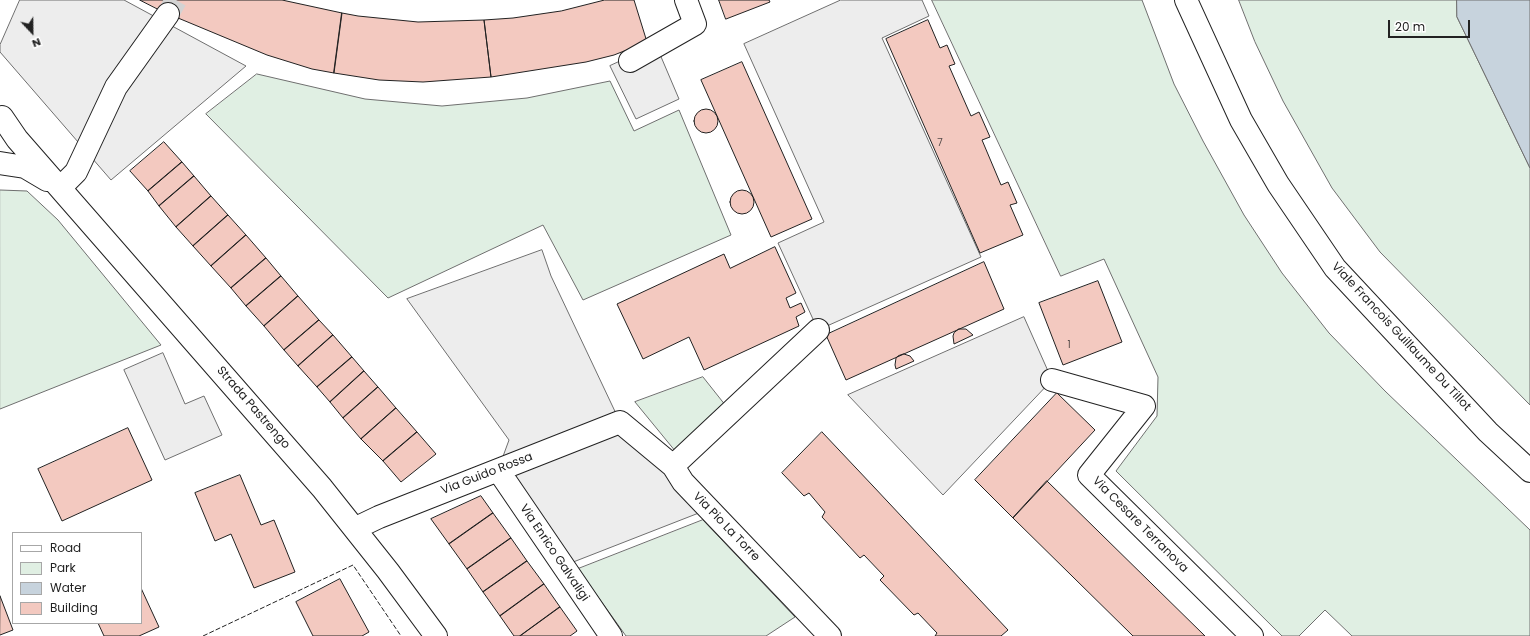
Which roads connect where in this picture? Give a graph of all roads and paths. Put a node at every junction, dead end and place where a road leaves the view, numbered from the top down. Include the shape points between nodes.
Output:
1 (686, 0) edge
2 (1186, 0) edge
3 (168, 14) tunnel mouth
4 (630, 61) dead end
5 (1, 117) edge
6 (0, 163) edge
7 (61, 187) junction
8 (818, 330) dead end
9 (1052, 380) dead end
10 (620, 422) joint
11 (672, 466) junction
12 (498, 470) junction
13 (1530, 471) edge
14 (356, 528) junction
15 (436, 636) edge
16 (611, 636) edge
17 (830, 636) edge
18 (1252, 636) edge

1 - 4 street via 695,24
2 - 13 street, Viale Francois Guillaume Du Tillot via 1241,120 1278,184 1335,268 1488,432
3 - 7 street via 116,87 76,172
5 - 7 street, Strada Pastrengo via 17,139
6 - 7 street, Strada Pastrengo via 25,167
7 - 14 street, Strada Pastrengo
8 - 11 street
9 - 18 street, Via Cesare Terranova via 1144,406 1089,475
10 - 11 street, Via Pio La Torre
10 - 12 street, Via Guido Rossa
11 - 17 street, Via Pio La Torre via 688,487
12 - 14 street, Via Guido Rossa
12 - 16 street, Via Enrico Galvaligi
14 - 15 street, Strada Pastrengo

